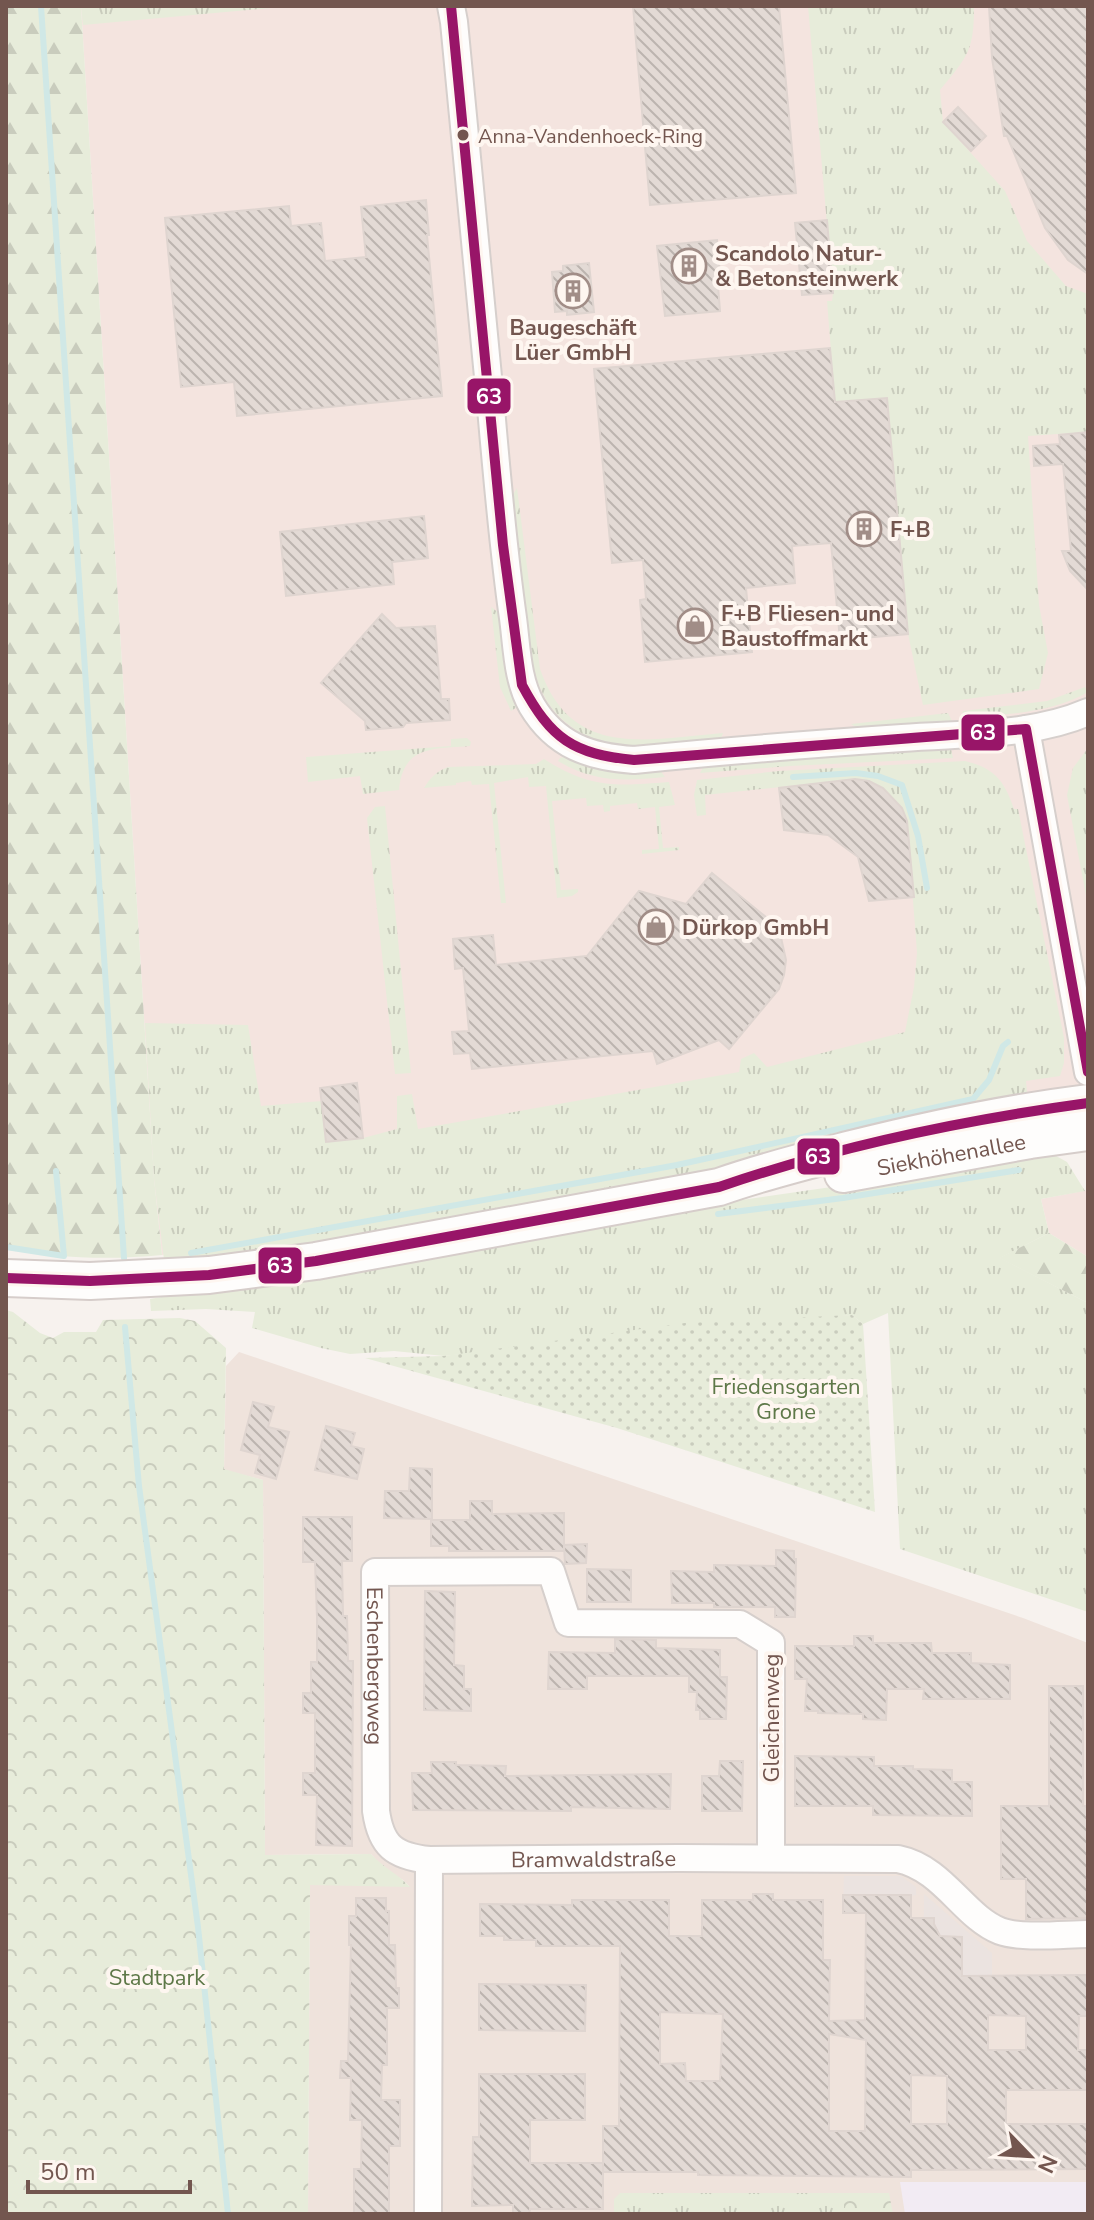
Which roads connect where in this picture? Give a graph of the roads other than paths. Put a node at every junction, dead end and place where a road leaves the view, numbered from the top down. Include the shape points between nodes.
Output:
1 (451, 6) edge
2 (1088, 712) edge
3 (1032, 728) junction
4 (1088, 996) edge
5 (1088, 1072) edge
6 (1088, 1103) edge
7 (1088, 1132) edge
8 (719, 1187) junction
9 (6, 1278) edge
10 (568, 1623) joint
11 (771, 1858) junction
12 (429, 1860) junction
13 (1088, 1934) edge
14 (428, 2214) edge

1 - 3 street via 512,616 522,685 550,731 605,758 634,760
2 - 3 street
3 - 4 street
3 - 5 street
6 - 8 main road, Siekhöhenallee via 892,1139
7 - 8 main road, Siekhöhenallee via 796,1182
8 - 9 main road, Siekhöhenallee via 316,1261 209,1275 90,1281
10 - 11 street, Gleichenweg via 740,1624 771,1643
10 - 12 street, Eschenbergweg via 551,1571 375,1572 377,1821 392,1849
11 - 12 street, Bramwaldstraße
11 - 13 street, Bramwaldstraße via 907,1861 996,1929
12 - 14 street

